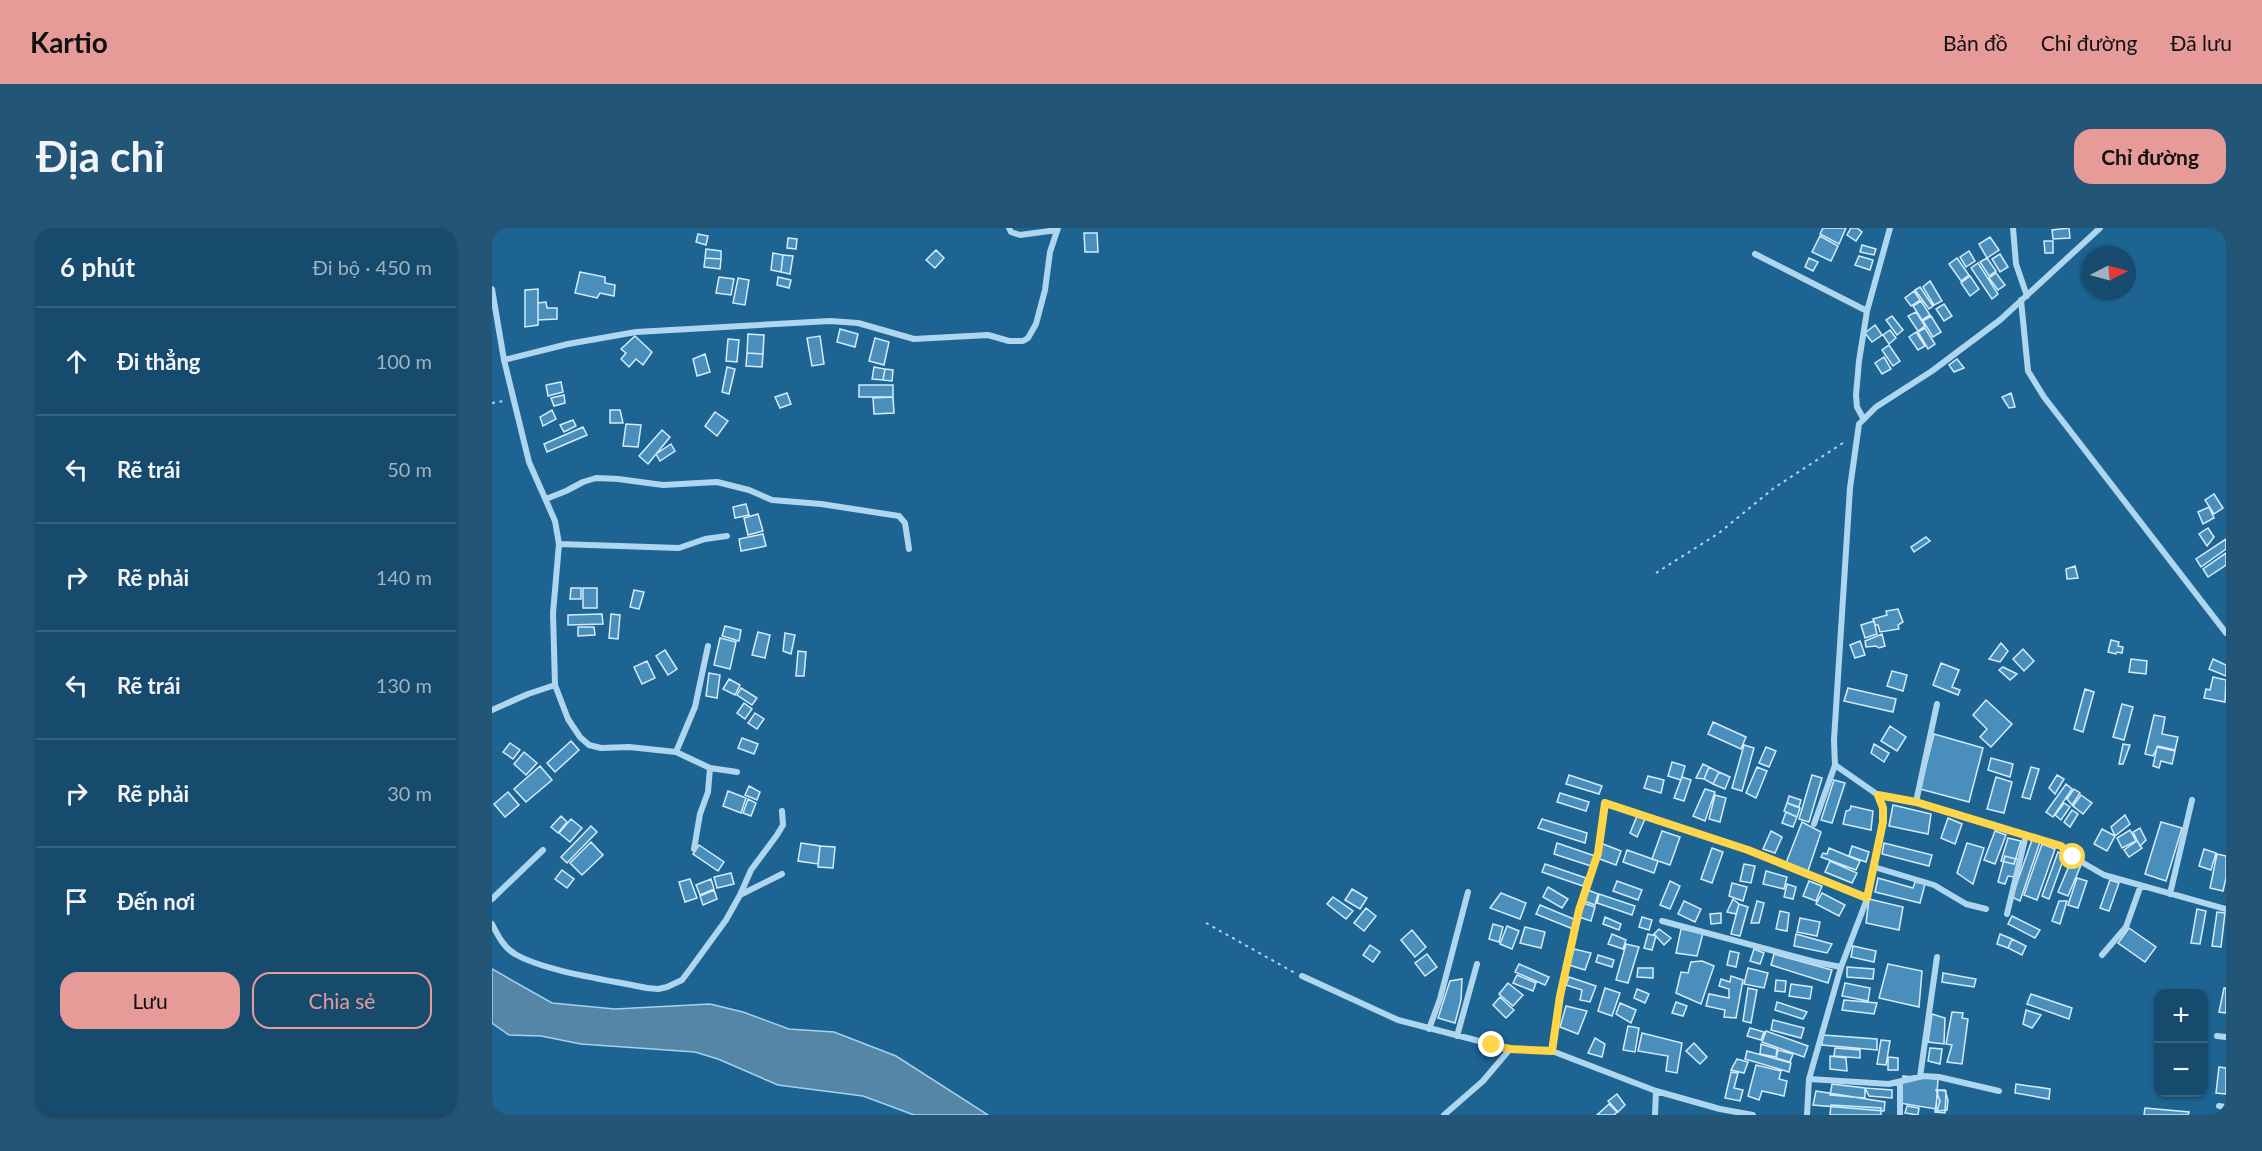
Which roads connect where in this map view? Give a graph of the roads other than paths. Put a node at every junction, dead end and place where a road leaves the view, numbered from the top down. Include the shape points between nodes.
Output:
1 (1009, 228) edge
2 (1890, 228) edge
3 (2013, 228) edge
4 (2100, 228) edge
5 (1058, 229) edge
6 (1755, 254) dead end
7 (492, 289) edge
8 (2024, 298) junction
9 (1867, 311) junction
10 (504, 360) junction
11 (1863, 418) junction
12 (546, 499) junction
13 (727, 536) dead end
14 (559, 544) junction
15 (909, 549) dead end
16 (2226, 633) edge
17 (708, 646) dead end
18 (555, 685) junction
19 (1937, 704) dead end
20 (492, 710) edge
21 (676, 752) junction
22 (1835, 765) junction
23 (710, 768) junction
24 (737, 772) dead end
25 (1878, 795) junction
26 (2192, 800) dead end
27 (1916, 802) junction
28 (782, 812) dead end
29 (1814, 824) dead end
30 (2026, 836) junction
31 (694, 849) dead end
32 (543, 850) dead end
33 (1874, 867) junction
34 (782, 874) dead end
35 (2140, 885) junction
36 (1468, 892) dead end
37 (2170, 894) junction
38 (741, 895) junction
39 (1867, 898) junction
40 (492, 899) edge
41 (1986, 909) dead end
42 (2226, 909) edge
43 (2007, 914) dead end
44 (1662, 921) dead end
45 (492, 924) edge
46 (2102, 955) dead end
47 (1937, 957) dead end
48 (1477, 964) dead end
49 (1841, 967) junction
50 (1302, 976) road end
51 (1429, 1029) junction
52 (1457, 1036) junction
53 (2217, 1036) dead end
54 (2226, 1038) edge
55 (1510, 1049) junction
56 (1552, 1051) junction
57 (1920, 1077) junction
58 (1809, 1079) junction
59 (1900, 1083) junction
60 (1656, 1091) junction
61 (1999, 1091) dead end
62 (1444, 1115) edge
63 (1655, 1115) edge
64 (1754, 1115) edge
65 (1807, 1115) edge
66 (1900, 1115) edge

1 - 5 street via 1020,235
2 - 9 street
3 - 8 street
4 - 8 street
5 - 10 street via 1036,324 1023,341 988,335 914,339 858,323 830,321 636,332
6 - 9 street
7 - 10 street
8 - 11 street via 1932,371
8 - 16 street via 2028,371
9 - 11 street via 1856,395
10 - 12 street via 529,462
11 - 22 street via 1850,488
12 - 14 street
12 - 15 street via 596,478 663,485 717,482 772,500 899,516 905,523
13 - 14 street via 679,548
14 - 18 street via 553,613
17 - 21 street via 695,706
18 - 20 street
18 - 21 street via 568,719 589,745
19 - 27 street
21 - 23 street
22 - 25 street
22 - 29 street
23 - 24 street
23 - 31 street
25 - 27 street
25 - 33 street via 1883,822
26 - 37 street
27 - 30 street
28 - 38 street via 783,825 751,870
30 - 35 street via 2061,846 2104,875
30 - 43 street
32 - 40 street
33 - 39 street
33 - 41 street via 1934,885 1966,904
34 - 38 street
35 - 37 street
35 - 46 street via 2126,927
36 - 51 street
37 - 42 street
38 - 45 street via 681,980 658,989 527,959 513,953
39 - 49 street
39 - 56 street via 1748,850 1605,803 1598,853 1579,910 1560,996
44 - 49 street
47 - 57 street
48 - 52 street
49 - 58 street
50 - 51 street via 1398,1020
51 - 52 street
52 - 55 street
53 - 54 street
55 - 56 street
55 - 62 street via 1483,1081
56 - 60 street
57 - 59 street
57 - 61 street via 1939,1077
58 - 59 street
58 - 65 street
59 - 66 street
60 - 63 street
60 - 64 street via 1720,1110

